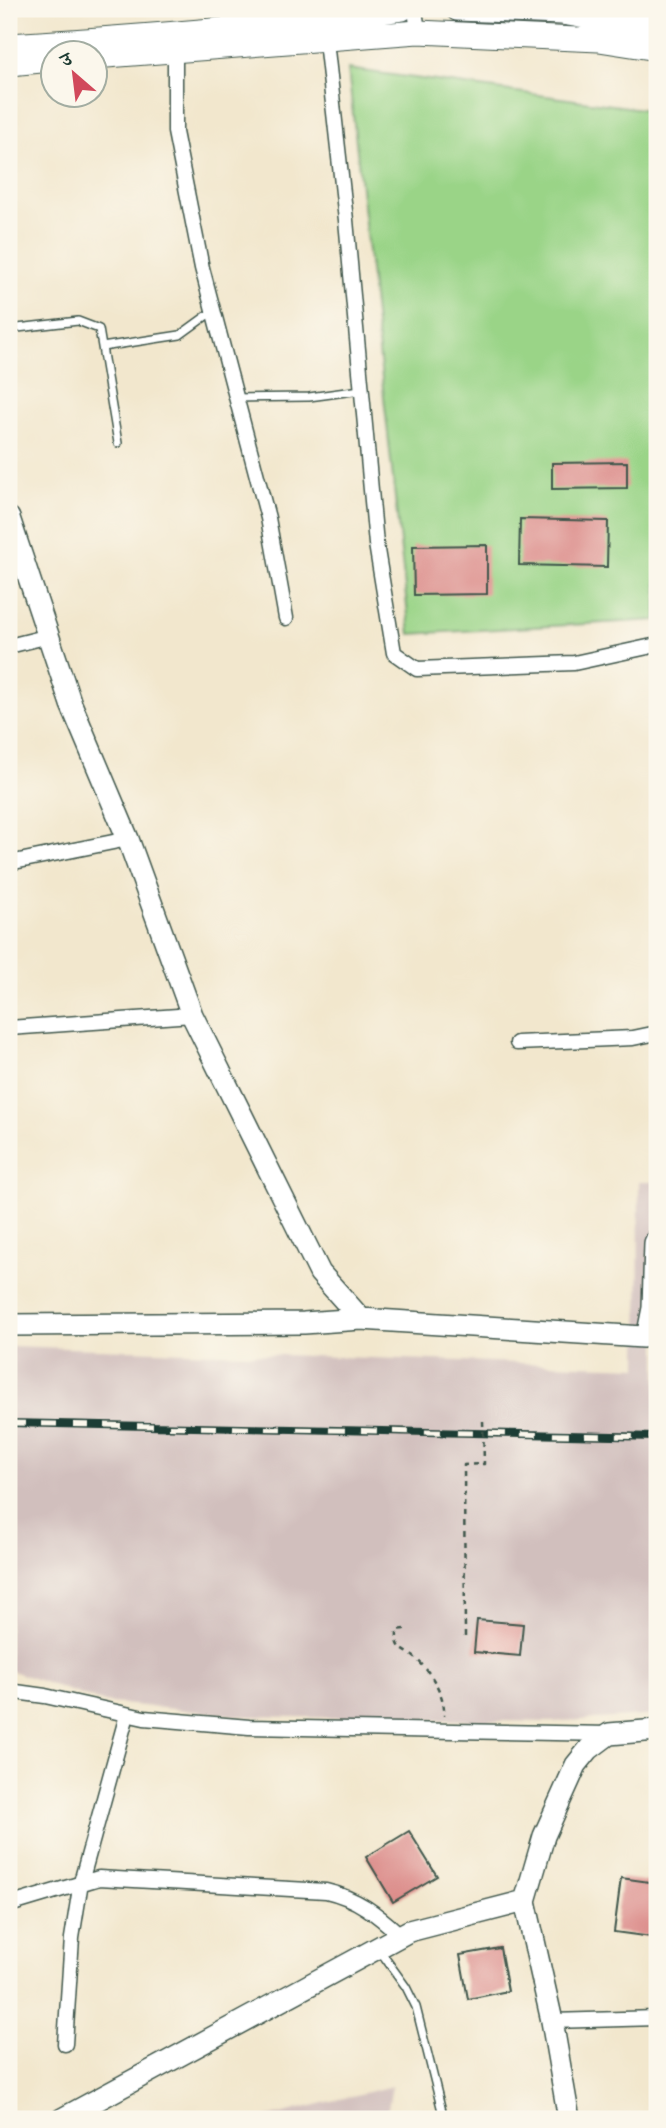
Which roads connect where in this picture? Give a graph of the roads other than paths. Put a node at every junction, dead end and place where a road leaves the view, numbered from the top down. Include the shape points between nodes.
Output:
1 (402, 9) edge
2 (415, 9) edge
3 (457, 9) edge
4 (657, 27) edge
5 (601, 29) junction
6 (324, 30) junction
7 (418, 32) junction
8 (9, 45) edge
9 (657, 49) edge
10 (175, 52) junction
11 (108, 56) edge
12 (38, 61) edge
13 (9, 64) edge
14 (213, 312) junction
15 (9, 328) edge
16 (102, 347) junction
17 (361, 390) junction
18 (236, 398) junction
19 (118, 443) dead end
20 (9, 518) edge
21 (286, 618) dead end
22 (48, 636) junction
23 (657, 645) edge
24 (9, 646) edge
25 (128, 839) junction
26 (9, 863) edge
27 (192, 1015) junction
28 (9, 1028) edge
29 (657, 1033) edge
30 (517, 1043) dead end
31 (657, 1239) edge
32 (361, 1319) junction
33 (9, 1325) edge
34 (9, 1691) edge
35 (127, 1715) junction
36 (657, 1730) edge
37 (609, 1734) junction
38 (81, 1882) junction
39 (524, 1901) junction
40 (9, 1905) edge
41 (400, 1936) junction
42 (378, 1948) junction
43 (657, 2018) edge
44 (552, 2021) junction
45 (65, 2044) dead end
46 (62, 2119) edge
47 (444, 2119) edge
48 (569, 2119) edge

1 - 6 main road
2 - 7 street
3 - 5 main road via 562,13
4 - 5 main road
5 - 7 main road
5 - 9 main road
6 - 7 main road
6 - 8 main road
6 - 10 main road
6 - 17 street
10 - 11 main road
10 - 14 street via 175,132
12 - 13 main road
14 - 16 lane via 180,335
14 - 18 street
15 - 16 lane via 78,321 99,329
16 - 19 lane
17 - 18 lane via 309,397
17 - 23 street via 376,544 394,653 417,669 574,663
18 - 21 street via 268,518
20 - 22 street
22 - 24 street
22 - 25 street via 71,704
25 - 26 street
25 - 27 street
27 - 28 street
27 - 32 street via 320,1273
29 - 30 street
31 - 32 street via 653,1308 645,1336
32 - 33 street
34 - 35 street
35 - 37 street via 249,1727
35 - 38 street
36 - 37 street
37 - 39 street via 576,1765 544,1836
38 - 40 street
38 - 41 street via 99,1878 326,1891 373,1910
38 - 45 street
39 - 41 street
39 - 44 street
41 - 42 street
42 - 46 street
42 - 47 lane via 415,2007
43 - 44 street
44 - 48 street

